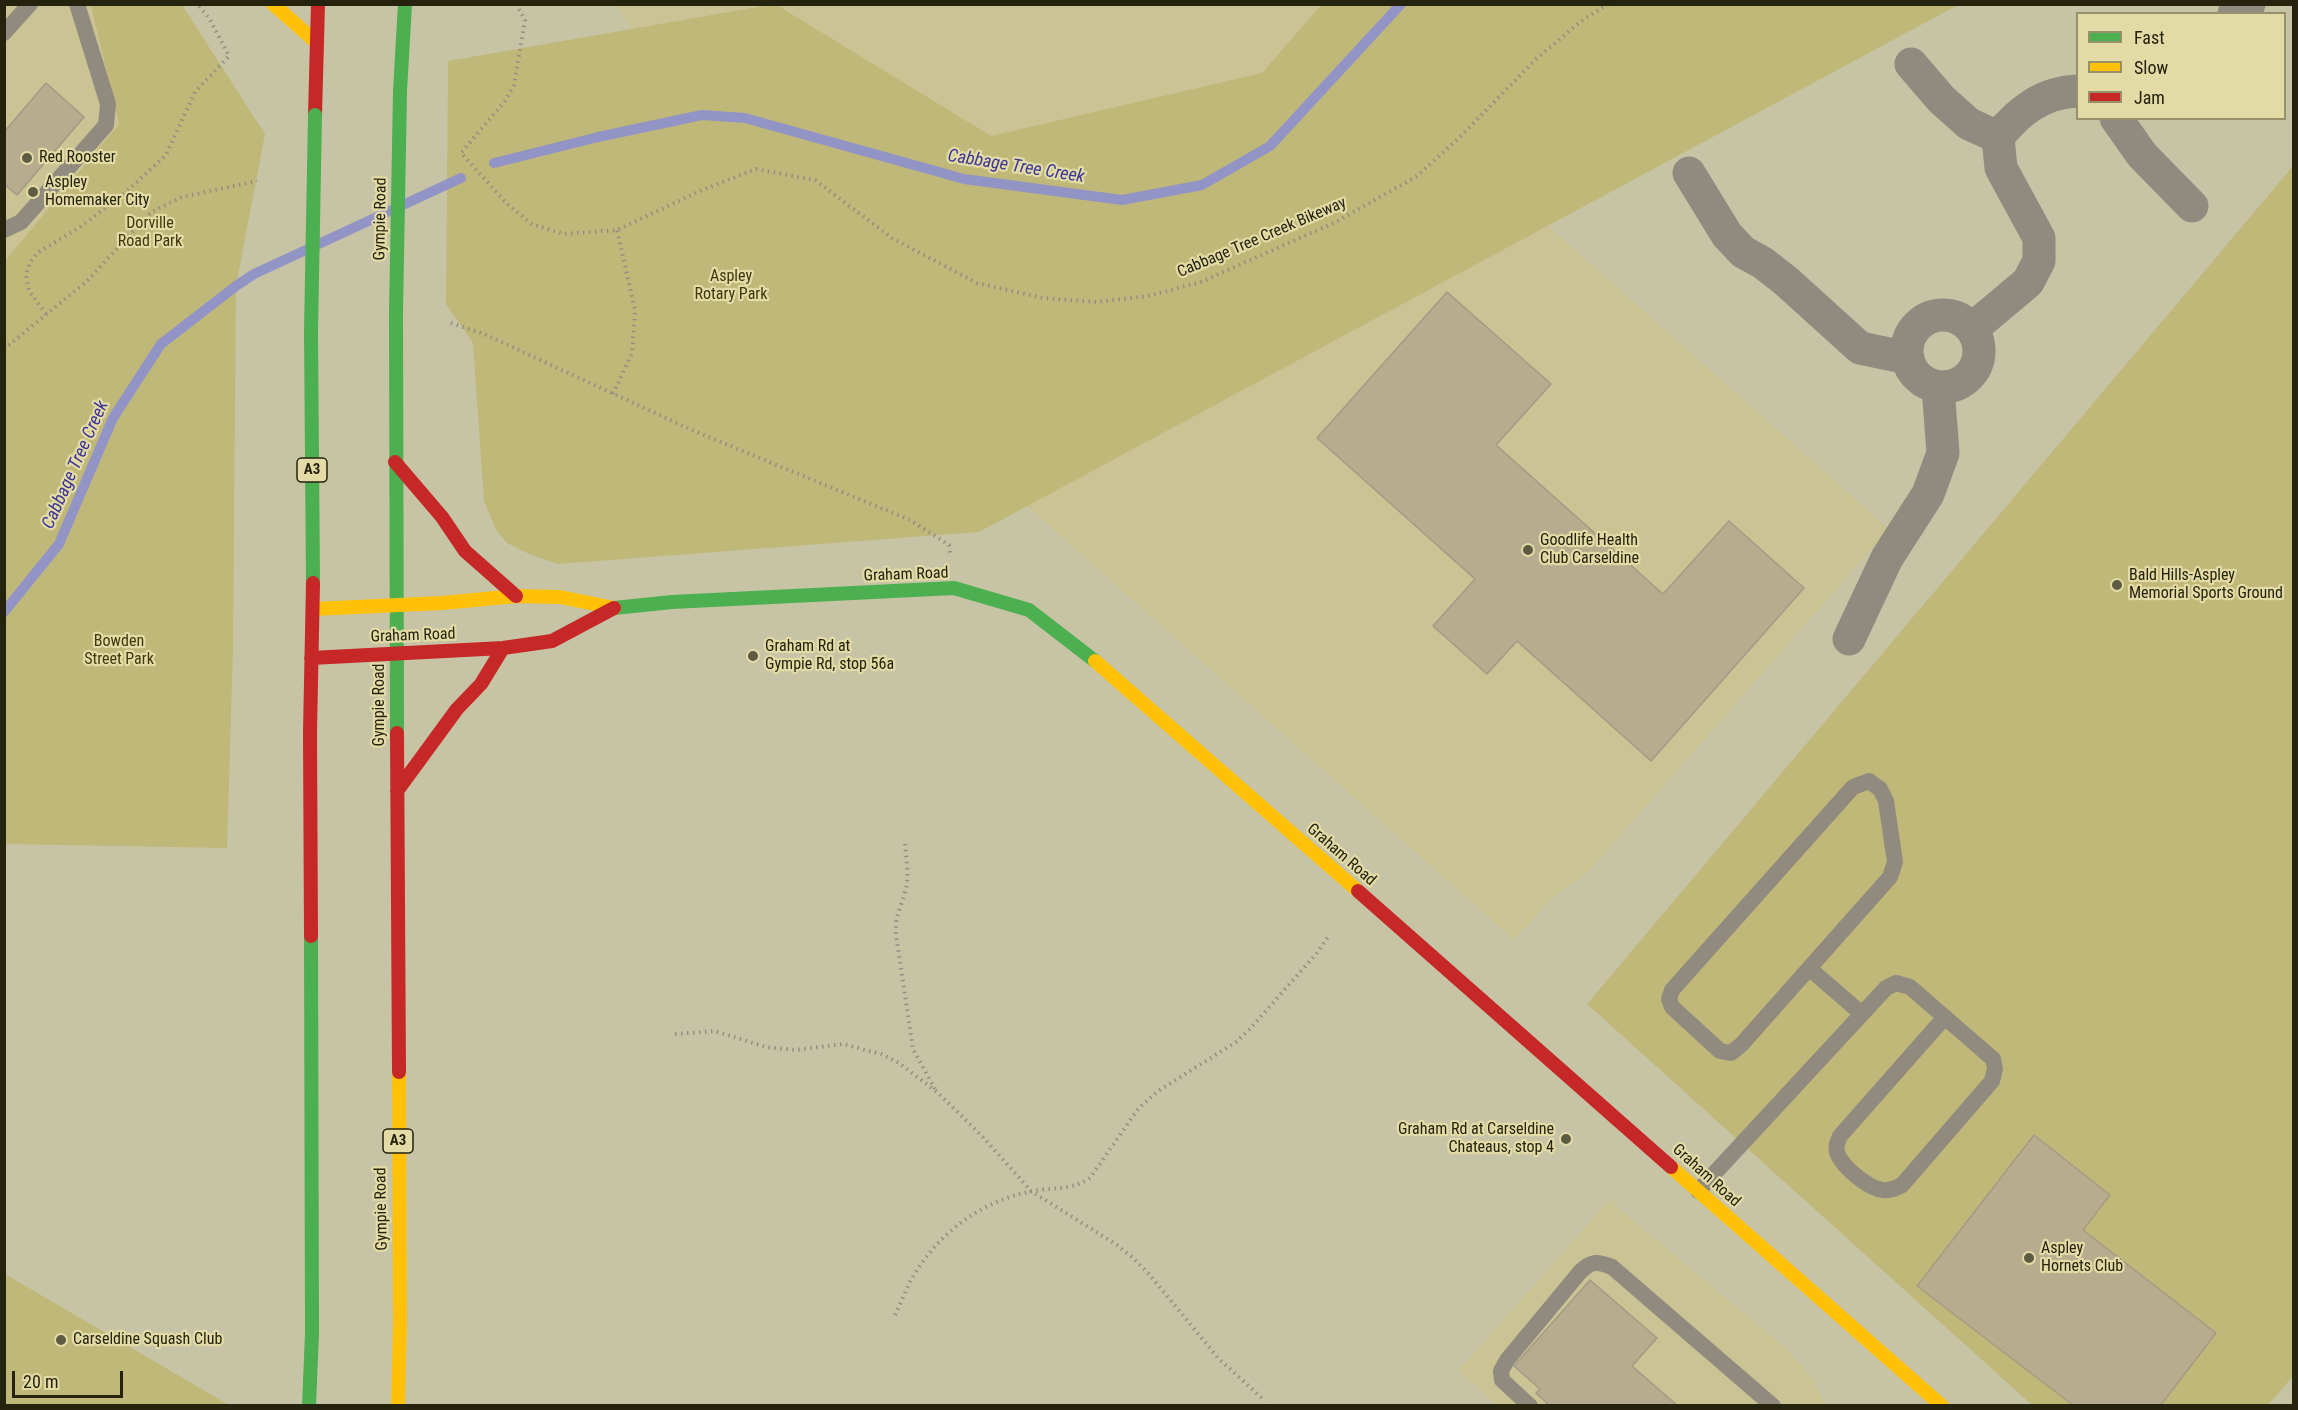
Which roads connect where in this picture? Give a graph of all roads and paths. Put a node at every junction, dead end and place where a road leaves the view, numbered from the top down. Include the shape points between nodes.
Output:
1 (30, 4) edge
2 (78, 4) edge
3 (197, 4) edge
4 (273, 4) edge
5 (318, 4) edge
6 (405, 4) edge
7 (516, 4) edge
8 (1608, 4) edge
9 (4, 33) edge
10 (317, 43) junction
11 (1911, 64) dead end
12 (2076, 91) edge
13 (2117, 120) edge
14 (1998, 137) junction
15 (1689, 173) dead end
16 (257, 181) dead end
17 (2192, 207) dead end
18 (4, 230) edge
19 (617, 230) junction
20 (46, 314) junction
21 (451, 323) dead end
22 (1972, 329) junction
23 (4, 349) edge
24 (1908, 358) junction
25 (1938, 387) junction
26 (613, 394) junction
27 (395, 462) junction
28 (954, 588) junction
29 (516, 596) junction
30 (395, 605) junction
31 (614, 608) junction
32 (313, 609) junction
33 (1850, 639) dead end
34 (503, 648) junction
35 (397, 652) junction
36 (311, 658) junction
37 (397, 791) junction
38 (905, 844) dead end
39 (1328, 937) dead end
40 (1810, 969) junction
41 (1862, 1014) junction
42 (1945, 1017) junction
43 (675, 1034) dead end
44 (937, 1092) junction
45 (1031, 1191) junction
46 (1698, 1191) junction
47 (895, 1315) dead end
48 (1265, 1401) dead end
49 (309, 1406) edge
50 (398, 1406) edge
51 (1530, 1406) edge
52 (1773, 1406) edge
53 (1942, 1406) edge

1 - 9 lane
2 - 18 lane via 108,104 106,125 21,222
3 - 20 path via 229,56 195,92 166,155 124,194 37,253 26,275 29,291
4 - 10 main road
5 - 10 main road, A3
6 - 27 main road, Gympie Road / A3, bridge via 400,91
7 - 19 path, Cabbage Tree Creek Bikeway via 525,20 514,85 461,153 506,203 532,224 563,234
8 - 19 path, Cabbage Tree Creek Bikeway via 1536,59 1418,176 1336,222 1200,282 1148,296 1097,302 1042,298 977,283 892,238 815,180 756,169
10 - 32 main road, A3, bridge via 310,332
11 - 14 street via 1969,124
12 - 14 street via 2063,91 2032,103
13 - 17 street via 2142,155
14 - 22 street via 2001,168 2039,238 2038,261 2028,282
15 - 24 street via 1727,235 1743,252 1763,262 1860,348
16 - 20 path via 182,197 151,212 87,281
19 - 26 path via 635,310 632,353
20 - 23 path
21 - 26 path via 484,334
22 - 24 street via 1951,316 1928,318 1911,335
22 - 25 street via 1979,352 1971,374 1962,382
24 - 25 street via 1918,378
25 - 33 street via 1943,453 1928,494 1887,558
26 - 28 path via 910,520 950,545
27 - 29 main road via 465,551
27 - 30 main road, Gympie Road / A3
28 - 31 main road, Graham Road
28 - 46 main road, Graham Road via 1029,610 1097,662
29 - 30 main road, Graham Road
29 - 31 main road, Graham Road via 560,597
30 - 32 main road, Graham Road
30 - 35 main road, Gympie Road / A3
31 - 34 main road, Graham Road via 552,640
32 - 36 main road, A3
34 - 35 main road, Graham Road
34 - 37 main road via 481,684 457,709
35 - 36 main road, Graham Road
35 - 37 main road, Gympie Road / A3
36 - 49 main road, A3
37 - 50 main road, Gympie Road / A3
38 - 44 path via 906,891 895,920 896,935 913,1049
39 - 45 path via 1250,1030 1158,1091 1138,1109 1090,1178 1080,1185
40 - 40 lane via 1731,1053 1720,1051 1672,1007 1669,999 1672,990 1853,787 1869,781 1880,789 1886,801 1894,869 1887,882
40 - 41 lane
41 - 42 lane via 1886,988 1896,983 1910,987
41 - 46 lane
42 - 42 lane via 1993,1059 1992,1081 1902,1185 1880,1190 1864,1183 1838,1156 1836,1147 1840,1137
43 - 44 path via 715,1031 766,1047 795,1050 843,1044 899,1063
44 - 45 path
45 - 47 path via 988,1206 947,1233 921,1264
45 - 48 path via 1133,1258 1218,1358
46 - 53 main road, Graham Road
51 - 52 lane via 1502,1380 1501,1371 1580,1272 1599,1261 1612,1267

